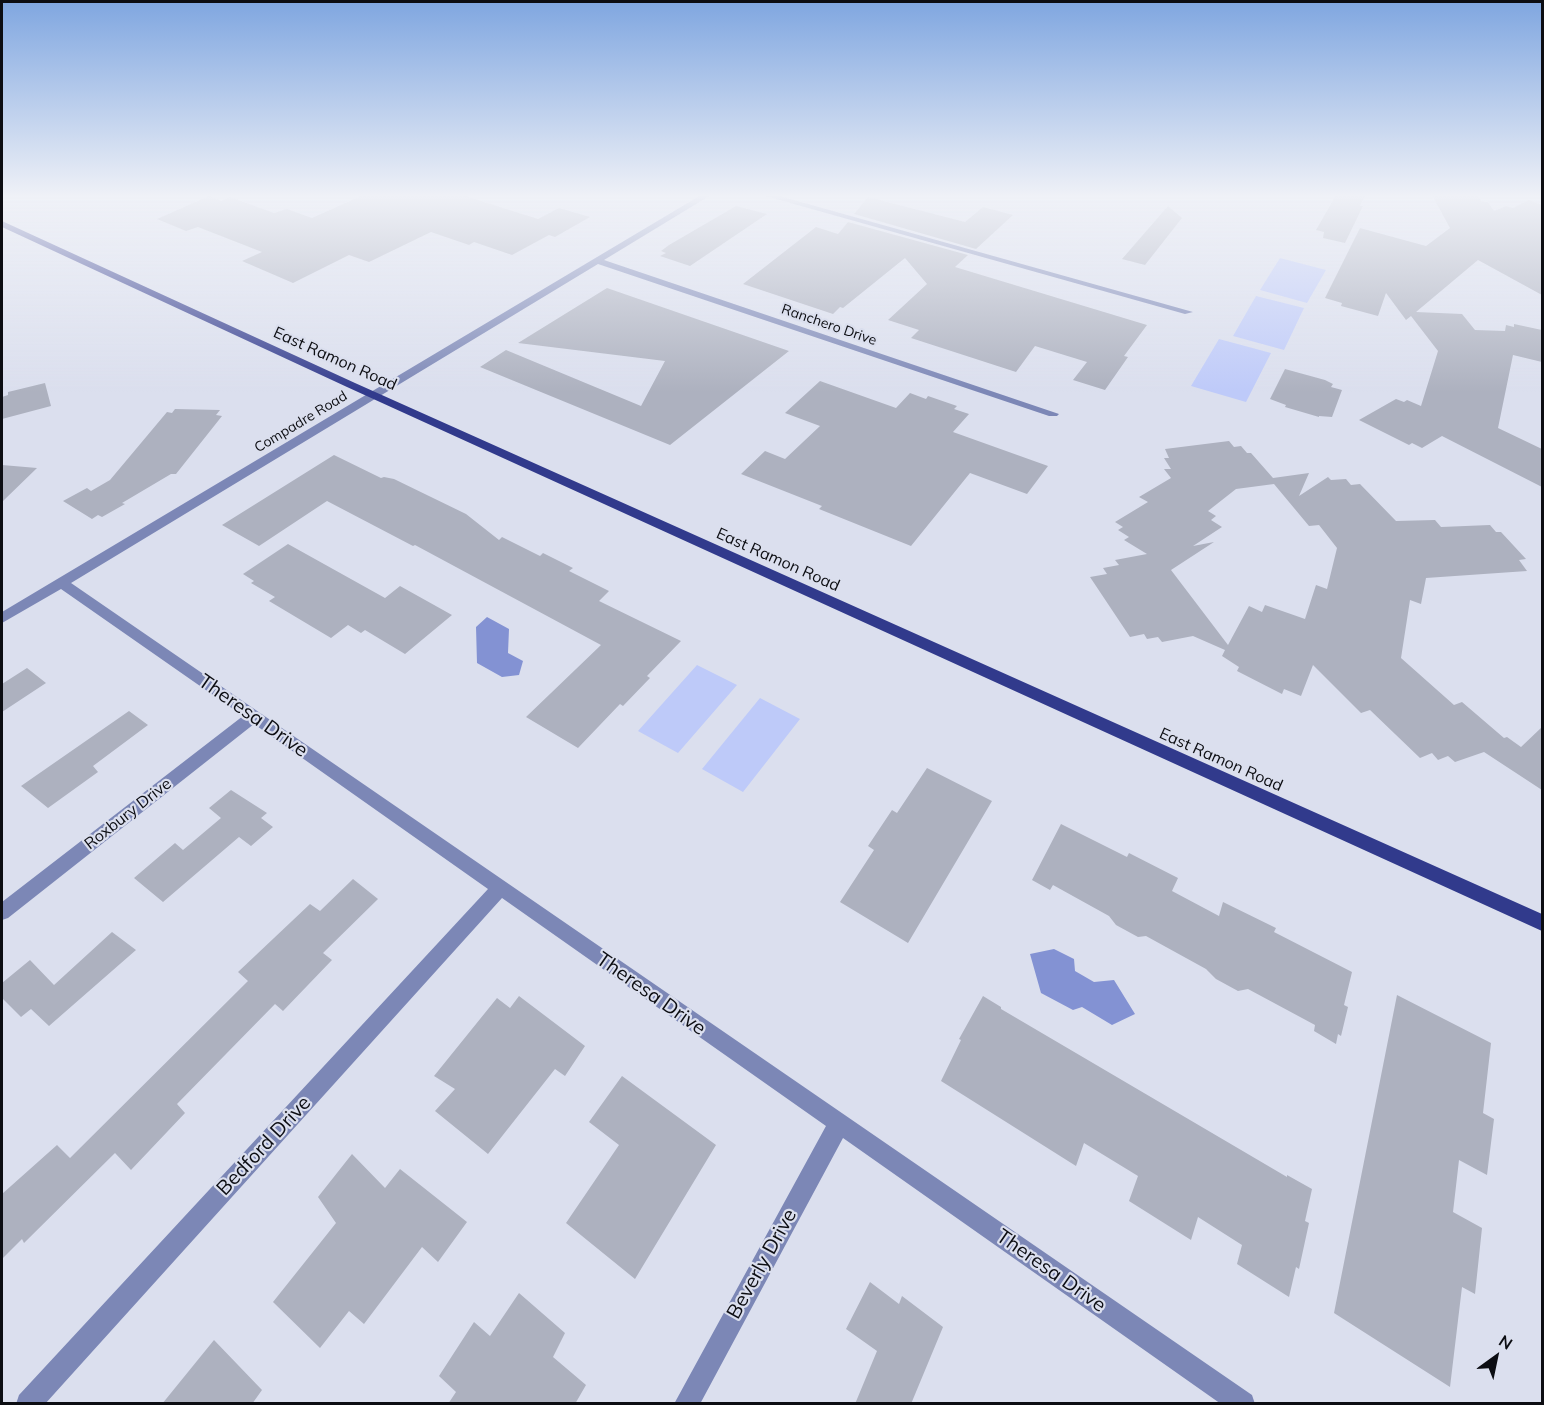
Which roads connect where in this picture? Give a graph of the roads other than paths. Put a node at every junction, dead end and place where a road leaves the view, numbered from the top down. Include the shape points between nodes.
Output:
1 (82, 261) edge
2 (597, 261) joint
3 (1002, 261) edge
4 (1188, 312) dead end
5 (374, 395) junction
6 (1053, 414) dead end
7 (61, 582) junction
8 (2, 618) edge
9 (254, 716) junction
10 (500, 888) junction
11 (2, 912) edge
12 (1542, 923) edge
13 (838, 1124) junction
14 (28, 1404) edge
15 (686, 1404) edge
16 (1244, 1404) edge

1 - 5 main road, East Ramon Road
2 - 5 street, Compadre Road
2 - 6 street, Ranchero Drive
3 - 4 street
5 - 7 street, Compadre Road
5 - 12 main road, East Ramon Road
7 - 8 street, Compadre Road
7 - 9 street, Theresa Drive
9 - 10 street, Theresa Drive
9 - 11 street, Roxbury Drive
10 - 13 street, Theresa Drive
10 - 14 street, Bedford Drive
13 - 15 street, Beverly Drive
13 - 16 street, Theresa Drive

